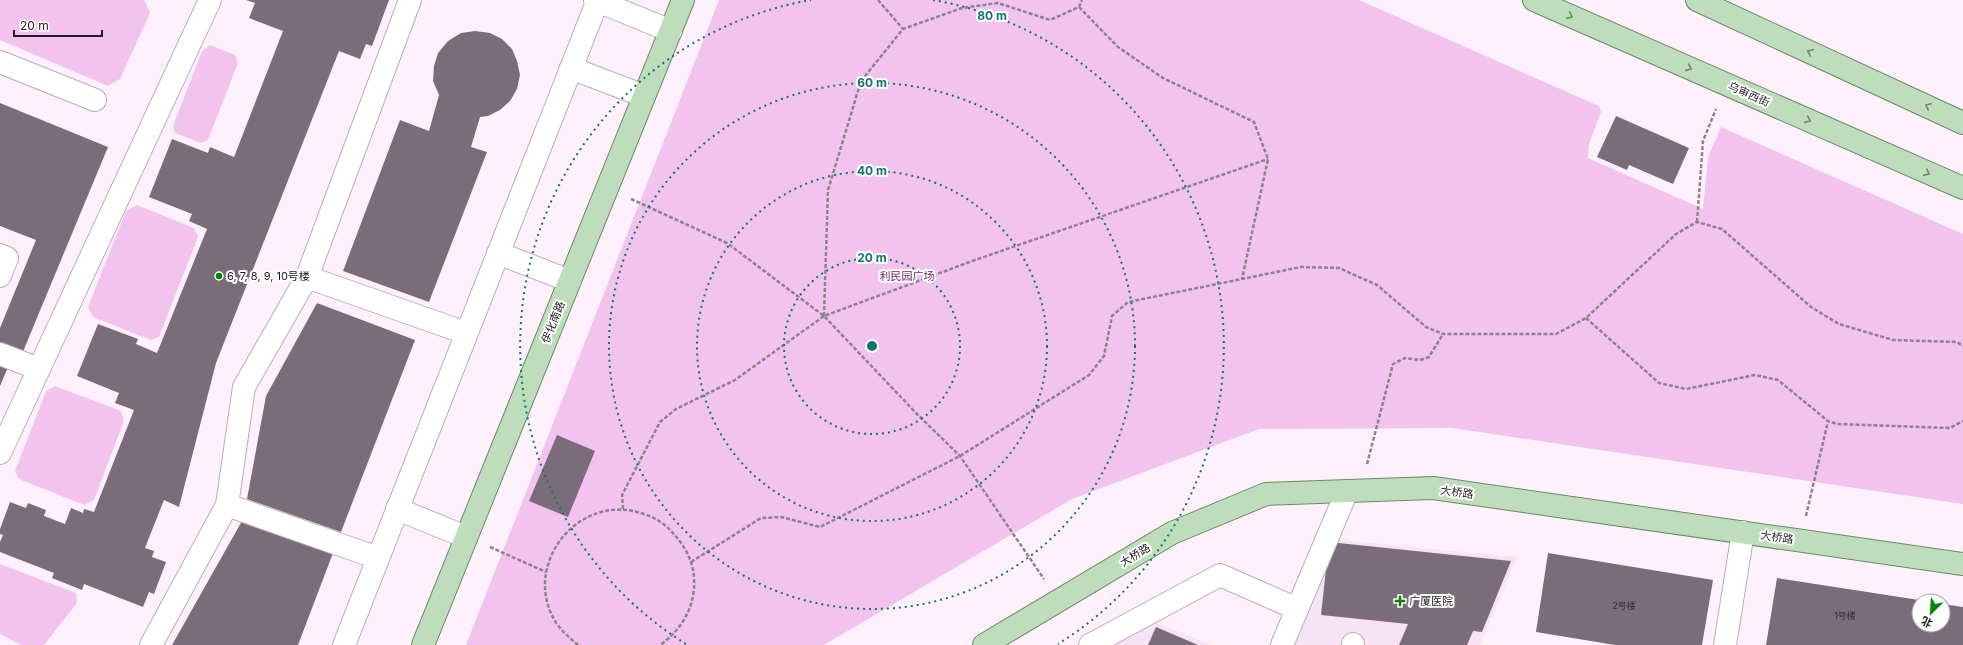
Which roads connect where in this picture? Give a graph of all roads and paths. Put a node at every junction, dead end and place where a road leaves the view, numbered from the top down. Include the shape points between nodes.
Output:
1 (210, 0) edge
2 (410, 0) edge
3 (597, 0) edge
4 (683, 0) edge
5 (878, 0) edge
6 (1082, 0) edge
7 (1534, 0) edge
8 (1697, 0) edge
9 (1079, 7) junction
10 (903, 29) junction
11 (671, 30) junction
12 (0, 62) edge
13 (570, 68) junction
14 (1726, 84) junction
15 (644, 96) junction
16 (95, 100) dead end
17 (1963, 123) edge
18 (1268, 159) junction
19 (607, 188) junction
20 (1963, 188) edge
21 (1697, 222) junction
22 (498, 253) junction
23 (0, 255) edge
24 (0, 276) edge
25 (307, 277) junction
26 (1242, 279) junction
27 (570, 281) junction
28 (824, 316) junction
29 (1586, 318) junction
30 (466, 333) junction
31 (1442, 334) junction
32 (1963, 346) edge
33 (0, 354) edge
34 (39, 369) junction
35 (1828, 421) junction
36 (1963, 421) edge
37 (0, 453) edge
38 (960, 456) junction
39 (1354, 491) junction
40 (227, 505) junction
41 (397, 509) junction
42 (623, 509) junction
43 (1743, 532) junction
44 (466, 537) junction
45 (1800, 540) junction
46 (378, 558) junction
47 (691, 562) junction
48 (1963, 564) edge
49 (546, 572) junction
50 (1058, 601) junction
51 (1297, 610) junction
52 (151, 645) edge
53 (344, 645) edge
54 (423, 645) edge
55 (578, 645) edge
56 (660, 645) edge
57 (984, 645) edge
58 (1090, 645) edge
59 (1282, 645) edge
60 (1725, 645) edge

1 - 34 lane
2 - 25 lane
3 - 11 lane
3 - 13 lane
4 - 11 main road, 伊化南路
5 - 10 path
6 - 9 path
7 -> 14 main road, 乌审西街
17 -> 8 main road
9 - 10 path via 1050,20 998,3 962,8
9 - 18 path via 1118,47 1163,78 1254,122
10 - 28 path via 861,81 828,190
11 - 15 main road, 伊化南路
12 - 16 lane
13 - 15 lane
13 - 22 lane
14 -> 20 main road, 乌审西街
14 - 21 path via 1703,141
15 - 19 main road, 伊化南路
18 - 26 path
18 - 28 path via 975,260
19 - 27 main road, 伊化南路
19 - 28 path via 727,243
21 - 29 path via 1676,234
21 - 32 path via 1722,229 1811,306 1839,324 1893,340 1957,342
22 - 27 lane
22 - 30 lane
23 - 24 lane via 7,258
25 - 30 lane
25 - 40 lane via 244,387
26 - 31 path via 1301,267 1339,268 1377,285 1426,327
26 - 38 path via 1128,302 1112,316 1104,356 1089,375
27 - 44 main road, 伊化南路
28 - 38 path
28 - 42 path via 735,380 676,409 660,422 622,495
29 - 31 path via 1556,334
29 - 35 path via 1659,383 1686,389 1755,375 1778,380
30 - 41 lane
31 - 39 path via 1429,357 1420,360 1405,358 1393,364
33 - 34 lane
34 - 37 lane
35 - 36 path via 1837,424 1950,428
35 - 45 path
38 - 47 path via 820,527 781,517 761,518
38 - 50 path
39 - 43 main road, 大桥路 via 1433,488
39 - 50 main road, 大桥路 via 1266,494 1172,533
39 - 51 lane
40 - 46 lane
40 - 52 lane
41 - 44 lane
41 - 46 lane
42 - 47 path via 643,513 664,524 681,541
42 - 49 path via 602,511 580,520 558,542
43 - 45 main road, 大桥路
43 - 60 lane
44 - 49 path
44 - 54 main road, 伊化南路
45 - 48 main road, 大桥路
46 - 53 lane
47 - 56 path via 694,593 690,608 684,622 670,639
49 - 55 path via 547,598 555,621
50 - 57 main road, 大桥路
51 - 58 lane via 1220,575
51 - 59 lane

